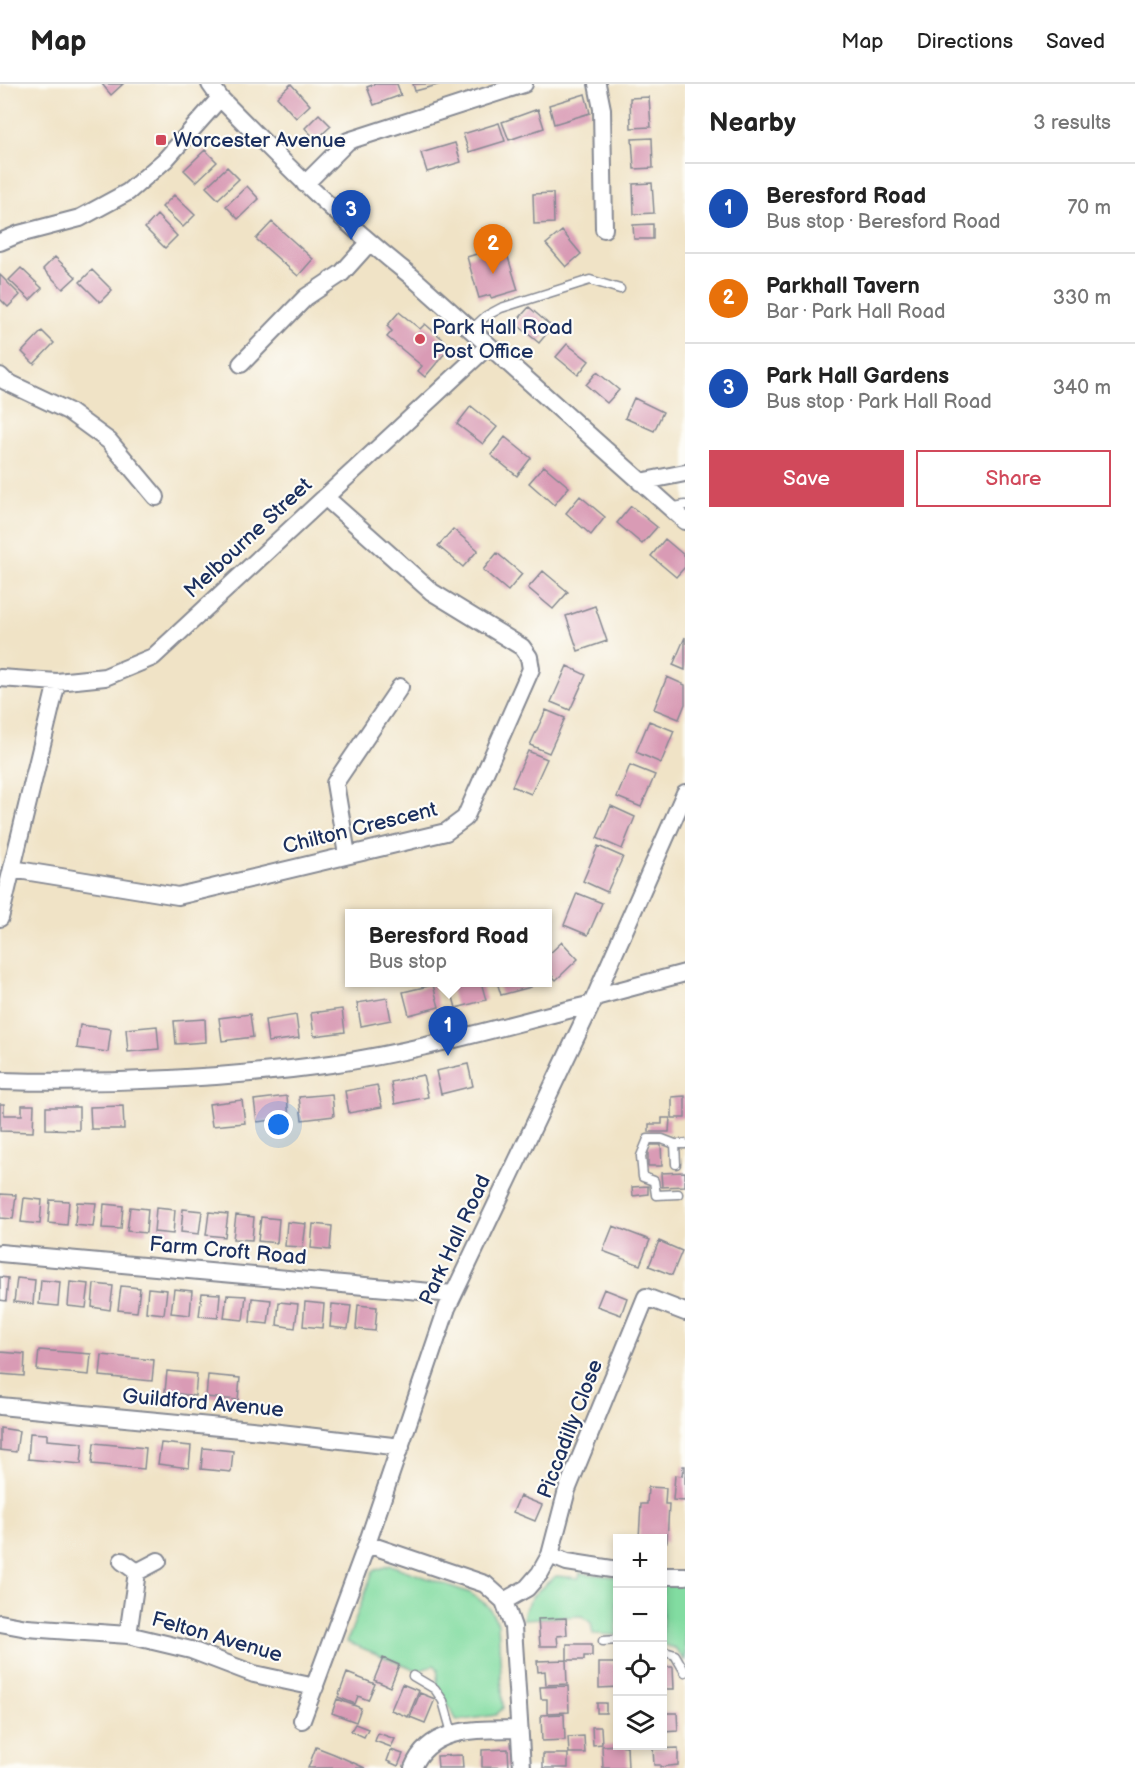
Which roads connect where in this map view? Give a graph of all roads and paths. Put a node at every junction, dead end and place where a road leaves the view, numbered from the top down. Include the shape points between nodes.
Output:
1 (210, 84) edge
2 (524, 84) edge
3 (597, 84) edge
4 (220, 98) junction
5 (305, 184) junction
6 (604, 230) dead end
7 (0, 242) edge
8 (369, 243) junction
9 (620, 289) dead end
10 (471, 330) junction
11 (488, 346) junction
12 (241, 364) dead end
13 (0, 376) edge
14 (685, 473) edge
15 (640, 482) junction
16 (156, 496) dead end
17 (326, 497) junction
18 (677, 506) edge
19 (685, 521) edge
20 (0, 678) edge
21 (57, 682) junction
22 (400, 687) dead end
23 (685, 793) edge
24 (347, 855) junction
25 (12, 869) junction
26 (0, 918) edge
27 (685, 974) edge
28 (594, 1000) junction
29 (0, 1081) edge
30 (675, 1144) junction
31 (685, 1144) edge
32 (676, 1164) dead end
33 (678, 1194) dead end
34 (0, 1253) edge
35 (453, 1294) junction
36 (685, 1312) edge
37 (0, 1406) edge
38 (401, 1447) junction
39 (367, 1544) junction
40 (550, 1554) junction
41 (122, 1561) dead end
42 (158, 1561) dead end
43 (613, 1569) edge
44 (137, 1572) junction
45 (667, 1576) edge
46 (685, 1576) edge
47 (504, 1601) junction
48 (0, 1623) edge
49 (128, 1635) junction
50 (613, 1640) edge
51 (603, 1641) dead end
52 (667, 1652) edge
53 (685, 1672) edge
54 (413, 1676) dead end
55 (315, 1687) junction
56 (302, 1720) dead end
57 (519, 1729) junction
58 (452, 1733) junction
59 (413, 1768) edge
60 (522, 1768) edge

1 - 4 street
2 - 5 street via 348,141
3 - 6 street via 602,109
4 - 5 street
4 - 7 street via 165,160 128,192 80,218
5 - 8 street
8 - 10 street
8 - 12 street via 342,273 306,297
9 - 10 lane via 590,280 501,308
10 - 11 street
11 - 15 street
11 - 17 street, Melbourne Street
13 - 16 street via 68,411 109,441
14 - 15 street
15 - 18 street
17 - 21 street, Melbourne Street via 153,657 105,677
17 - 24 street, Chilton Crescent via 432,592 522,646 531,669 465,818 446,832
18 - 19 street
20 - 21 street, Melbourne Street
21 - 25 street
22 - 24 street via 335,783
23 - 28 street, Park Hall Road
24 - 25 street, Chilton Crescent via 178,896
25 - 26 street
27 - 28 street
28 - 29 street via 407,1049 332,1064 167,1079
28 - 35 street, Park Hall Road
30 - 31 lane
30 - 32 lane
30 - 33 lane via 648,1139 641,1156 643,1177 654,1181 656,1195
34 - 35 street, Farm Croft Road
35 - 38 street, Park Hall Road
36 - 40 street, Piccadilly Close via 646,1297 567,1490
37 - 38 street, Guildford Avenue
38 - 39 street, Park Hall Road
39 - 47 street via 485,1584
39 - 55 street, Park Hall Road
40 - 43 street via 567,1562
40 - 47 street, Piccadilly Close via 527,1588
41 - 44 street
42 - 44 street
44 - 49 street
45 - 46 street
47 - 57 street via 513,1627
48 - 49 street, Felton Avenue
49 - 55 street, Felton Avenue via 191,1650 254,1674
50 - 51 lane
52 - 53 lane via 675,1655
54 - 58 lane via 435,1689 443,1701
55 - 56 street, Park Hall Road
57 - 58 street
57 - 60 street
58 - 59 street via 424,1749

